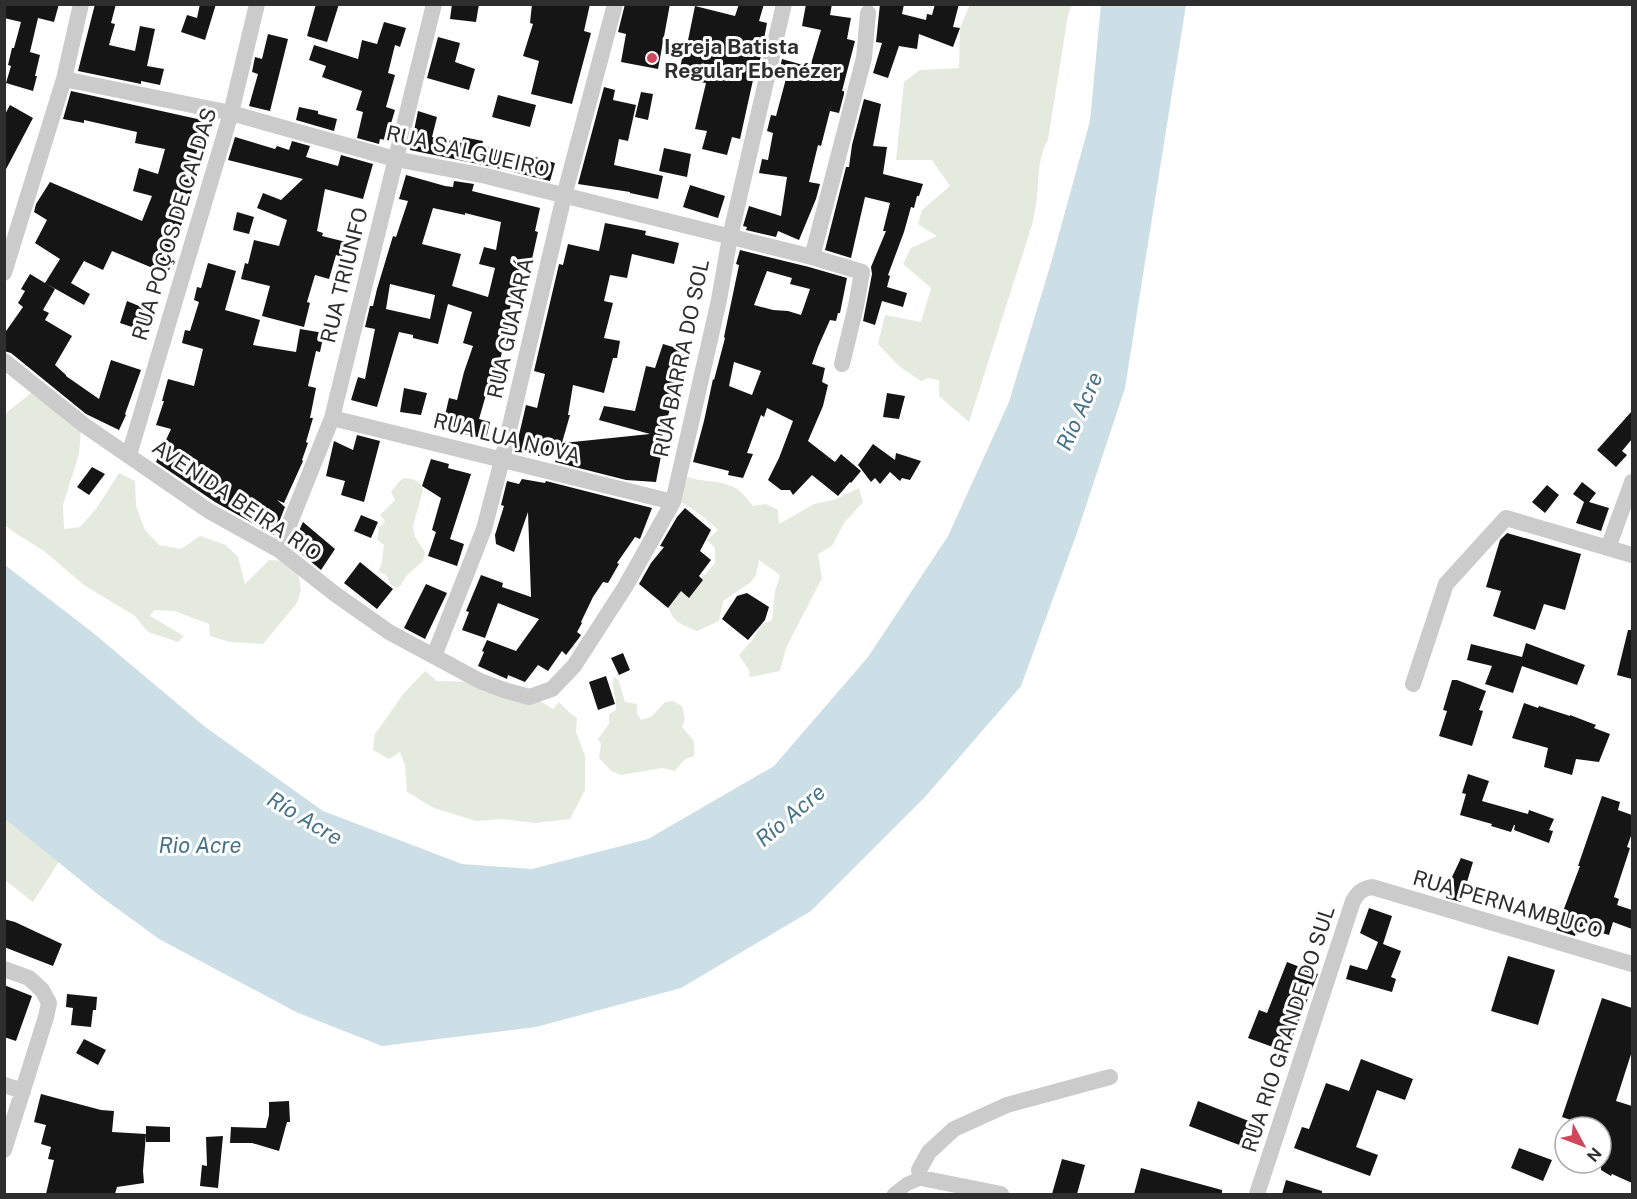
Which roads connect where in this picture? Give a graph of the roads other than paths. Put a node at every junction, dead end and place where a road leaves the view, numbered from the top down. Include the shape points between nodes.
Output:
1 (81, 4) edge
2 (257, 4) edge
3 (434, 4) edge
4 (615, 4) edge
5 (784, 4) edge
6 (868, 13) dead end
7 (64, 78) junction
8 (231, 113) junction
9 (395, 159) junction
10 (564, 196) junction
11 (730, 237) junction
12 (812, 257) junction
13 (4, 273) edge
14 (4, 361) edge
15 (842, 363) dead end
16 (332, 418) junction
17 (129, 455) junction
18 (502, 460) junction
19 (1632, 482) edge
20 (673, 502) junction
21 (1608, 548) junction
22 (279, 550) junction
23 (1632, 555) edge
24 (434, 656) junction
25 (1413, 684) dead end
26 (552, 689) joint
27 (1372, 887) joint
28 (1632, 964) edge
29 (4, 969) edge
30 (1110, 1077) dead end
31 (4, 1085) edge
32 (23, 1091) junction
33 (4, 1150) edge
34 (921, 1178) junction
35 (894, 1194) edge
36 (1001, 1194) edge
37 (1257, 1194) edge

1 - 7 street
2 - 8 street, RUA POÇOS DE CALDAS
3 - 9 street, RUA TRIUNFO
4 - 10 street, RUA GUAJARÁ
5 - 11 street, RUA BARRA DO SOL
6 - 12 street via 864,58
7 - 8 street, RUA SALGUEIRO
7 - 13 street
8 - 9 street, RUA SALGUEIRO
8 - 17 street, RUA POÇOS DE CALDAS
9 - 10 street, RUA SALGUEIRO
9 - 16 street, RUA TRIUNFO
10 - 11 street, RUA SALGUEIRO
10 - 18 street, RUA GUAJARÁ
11 - 12 street, RUA SALGUEIRO
11 - 20 street, RUA BARRA DO SOL
12 - 15 street, RUA SALGUEIRO via 862,272
14 - 17 street, AVENIDA BEIRA RIO via 84,425
16 - 18 street, RUA LUA NOVA
16 - 22 street, RUA TRIUNFO
17 - 22 street, AVENIDA BEIRA RIO via 209,511
18 - 20 street, RUA LUA NOVA
18 - 24 street, RUA GUAJARÁ via 484,529
19 - 21 street
20 - 26 street, RUA BARRA DO SOL via 574,666
21 - 23 street
21 - 25 street via 1506,518 1446,584
22 - 24 street, AVENIDA BEIRA RIO via 389,632
24 - 26 street, AVENIDA BEIRA RIO via 480,681 519,695 529,697
27 - 28 street, RUA PERNAMBUCO
27 - 37 street, RUA RIO GRANDE DO SUL via 1365,888 1353,901
29 - 32 street via 29,978 49,1003
30 - 34 street via 1007,1105 954,1129 929,1152 919,1170
31 - 32 street
32 - 33 street
34 - 35 street
34 - 36 street

